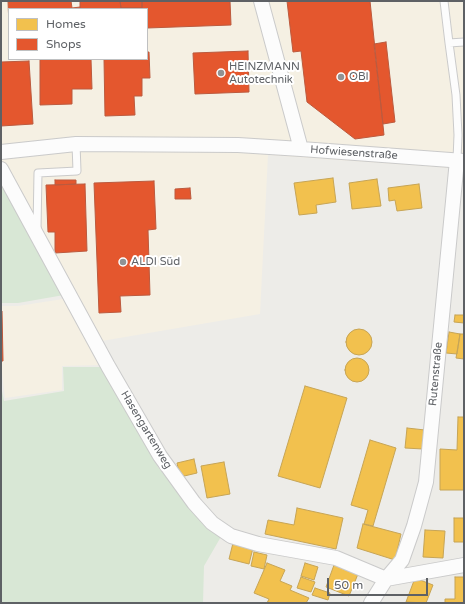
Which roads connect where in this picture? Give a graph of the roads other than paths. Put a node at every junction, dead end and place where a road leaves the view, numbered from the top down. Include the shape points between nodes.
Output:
1 (261, 1) edge
2 (444, 1) edge
3 (464, 42) edge
4 (448, 43) junction
5 (76, 144) junction
6 (301, 149) junction
7 (1, 152) edge
8 (460, 160) edge
9 (1, 169) edge
10 (37, 235) junction
11 (464, 566) edge
12 (386, 579) junction
13 (371, 603) edge

1 - 6 street, Hofwiesenstraße
2 - 4 lane
3 - 4 lane
4 - 8 lane via 456,95
5 - 6 street via 238,145
5 - 7 street
5 - 10 lane via 77,171 38,173
6 - 8 street, Hofwiesenstraße
8 - 12 street, Rutenstraße via 426,482 402,560
9 - 10 street, Hasengartenweg
10 - 12 street, Hasengartenweg via 160,456 212,523 231,536 258,544 336,558
11 - 12 street
12 - 13 street, Rutenstraße

